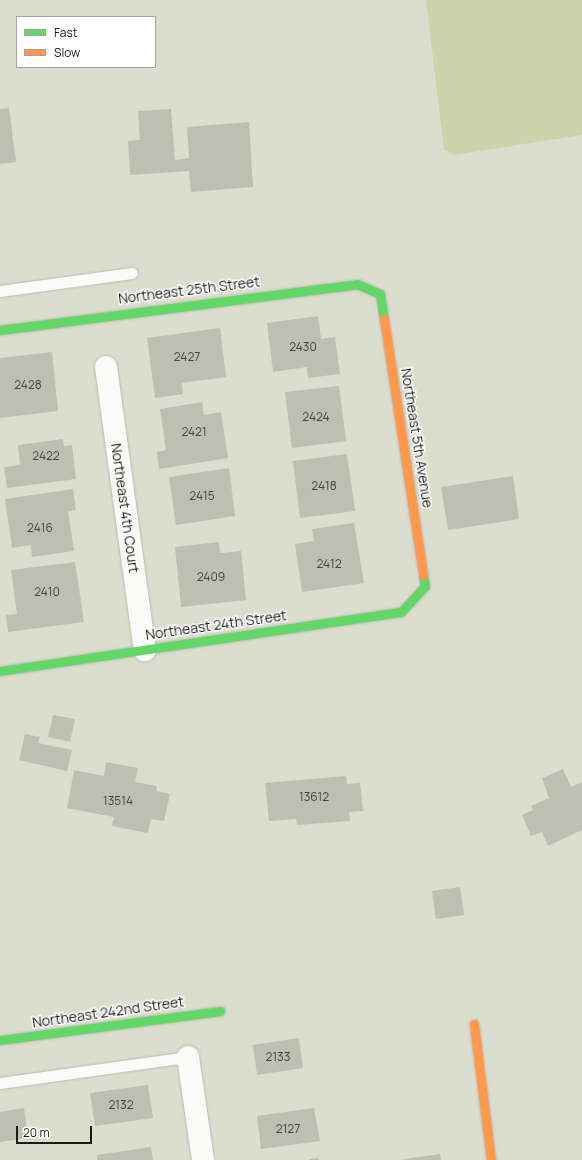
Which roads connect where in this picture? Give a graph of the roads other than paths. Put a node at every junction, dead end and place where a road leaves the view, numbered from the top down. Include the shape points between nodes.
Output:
1 (132, 273) dead end
2 (0, 291) edge
3 (380, 294) joint
4 (0, 330) edge
5 (106, 367) dead end
6 (425, 586) joint
7 (145, 650) junction
8 (0, 671) edge
9 (220, 1011) dead end
10 (474, 1024) dead end
11 (0, 1040) edge
12 (188, 1057) joint
13 (0, 1083) edge
14 (203, 1160) edge
15 (491, 1160) edge

1 - 2 lane
3 - 4 street, Northeast 25th Street via 357,284 331,286
3 - 6 street, Northeast 5th Avenue
5 - 7 street, Northeast 4th Court
6 - 7 street, Northeast 24th Street via 401,612
7 - 8 street, Northeast 24th Street
9 - 11 street, Northeast 242nd Street
10 - 15 street
12 - 13 lane
12 - 14 street

